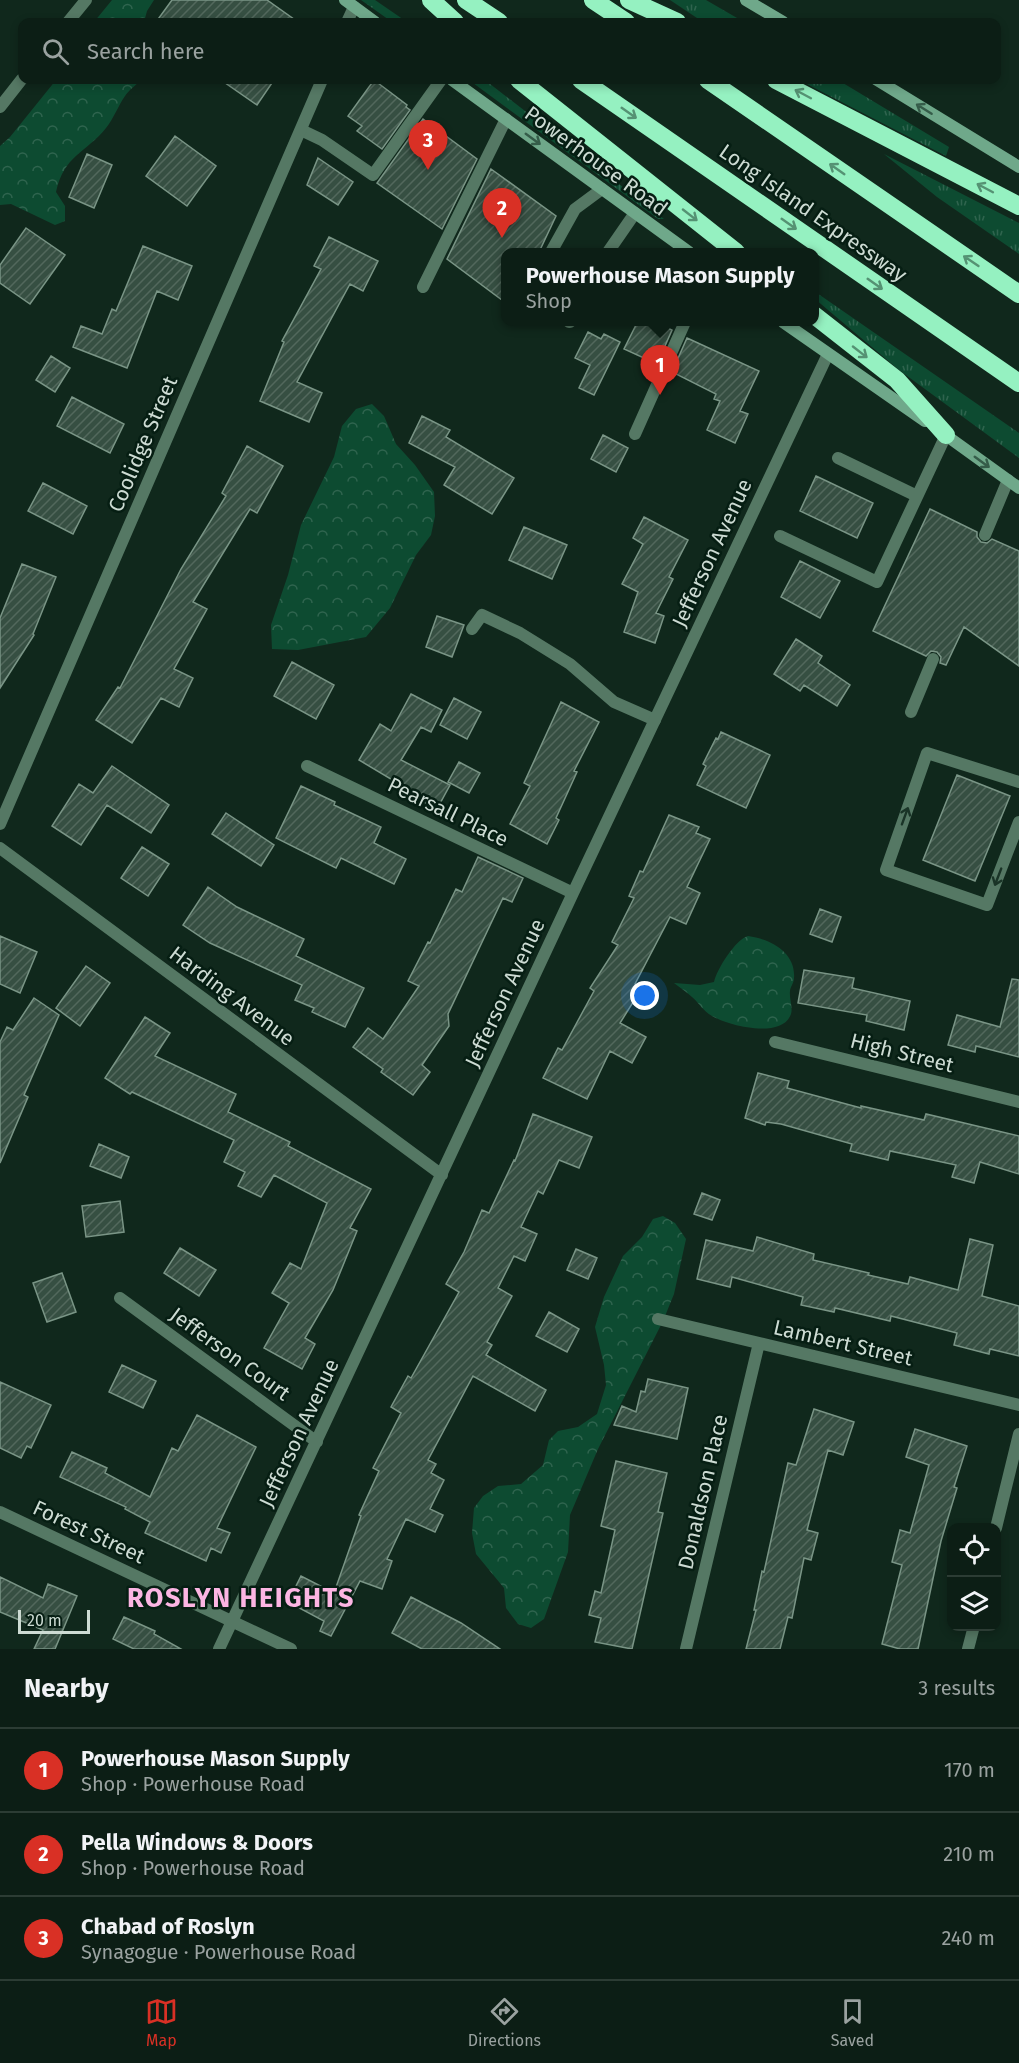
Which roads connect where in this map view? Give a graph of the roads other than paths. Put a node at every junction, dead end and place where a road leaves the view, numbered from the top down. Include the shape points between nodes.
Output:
1 (86, 0) edge
2 (431, 0) edge
3 (466, 0) edge
4 (593, 0) edge
5 (629, 0) edge
6 (746, 0) edge
7 (349, 3) edge
8 (71, 18) edge
9 (347, 18) edge
10 (370, 18) edge
11 (451, 18) edge
12 (493, 18) edge
13 (620, 18) edge
14 (667, 18) edge
15 (776, 18) edge
16 (18, 84) edge
17 (320, 84) edge
18 (438, 84) edge
19 (458, 84) edge
20 (524, 84) edge
21 (587, 84) edge
22 (714, 84) edge
23 (784, 84) edge
24 (884, 84) edge
25 (0, 107) edge
26 (506, 119) junction
27 (301, 129) junction
28 (1019, 167) edge
29 (602, 189) junction
30 (1019, 206) edge
31 (635, 213) junction
32 (553, 248) edge
33 (611, 248) edge
34 (683, 248) edge
35 (731, 248) edge
36 (423, 287) dead end
37 (1019, 294) edge
38 (819, 319) edge
39 (683, 326) edge
40 (790, 326) edge
41 (828, 354) junction
42 (1019, 383) edge
43 (635, 434) dead end
44 (946, 435) junction
45 (838, 458) dead end
46 (1008, 480) junction
47 (1019, 488) edge
48 (917, 496) junction
49 (985, 535) dead end
50 (780, 536) dead end
51 (472, 629) dead end
52 (933, 659) dead end
53 (911, 712) dead end
54 (655, 720) junction
55 (307, 766) dead end
56 (1019, 782) edge
57 (1019, 822) edge
58 (0, 824) edge
59 (0, 849) edge
60 (573, 893) junction
61 (775, 1042) dead end
62 (1019, 1102) edge
63 (442, 1176) junction
64 (120, 1298) dead end
65 (658, 1319) dead end
66 (759, 1343) junction
67 (1019, 1405) edge
68 (1019, 1434) edge
69 (317, 1442) junction
70 (0, 1512) edge
71 (997, 1523) edge
72 (232, 1621) junction
73 (973, 1631) edge
74 (219, 1649) edge
75 (291, 1649) edge
76 (686, 1649) edge
77 (968, 1649) edge

1 - 8 street
2 - 11 highway
3 - 12 highway
4 - 13 highway
5 - 14 highway
6 - 15 main road
7 - 9 street
7 - 10 main road
16 - 25 street
17 - 27 street, Coolidge Street
18 - 27 street via 373,175
19 - 26 main road, Powerhouse Road
20 -> 35 highway
21 -> 42 highway, Long Island Expressway
37 -> 22 highway
30 -> 23 highway
28 -> 24 main road
26 -> 29 main road, Powerhouse Road
26 - 36 street
27 - 58 street, Coolidge Street
29 - 31 main road, Powerhouse Road
29 - 32 street via 575,208
31 - 33 street
31 - 34 main road, Powerhouse Road
38 -> 44 highway via 897,380
39 - 43 street
40 - 41 main road
41 - 44 main road
41 - 54 street, Jefferson Avenue
44 -> 46 main road
44 - 48 street
45 - 48 street
46 - 47 main road
46 - 49 street
48 - 50 street via 877,582
51 - 54 street via 482,615 520,633 570,664 614,702
52 - 53 street
54 - 60 street, Jefferson Avenue
55 - 60 street, Pearsall Place
57 -> 56 street via 987,905 886,870 927,753
59 - 63 street, Harding Avenue
60 - 63 street, Jefferson Avenue
61 - 62 street, High Street
63 - 69 street, Jefferson Avenue
64 - 69 street, Jefferson Court
65 - 66 street, Lambert Street
66 - 67 street, Lambert Street
66 - 76 street, Donaldson Place
68 - 71 street
69 - 72 street, Jefferson Avenue
70 - 72 street, Forest Street
72 - 74 street, Jefferson Avenue
72 - 75 street, Forest Street
73 - 77 street

